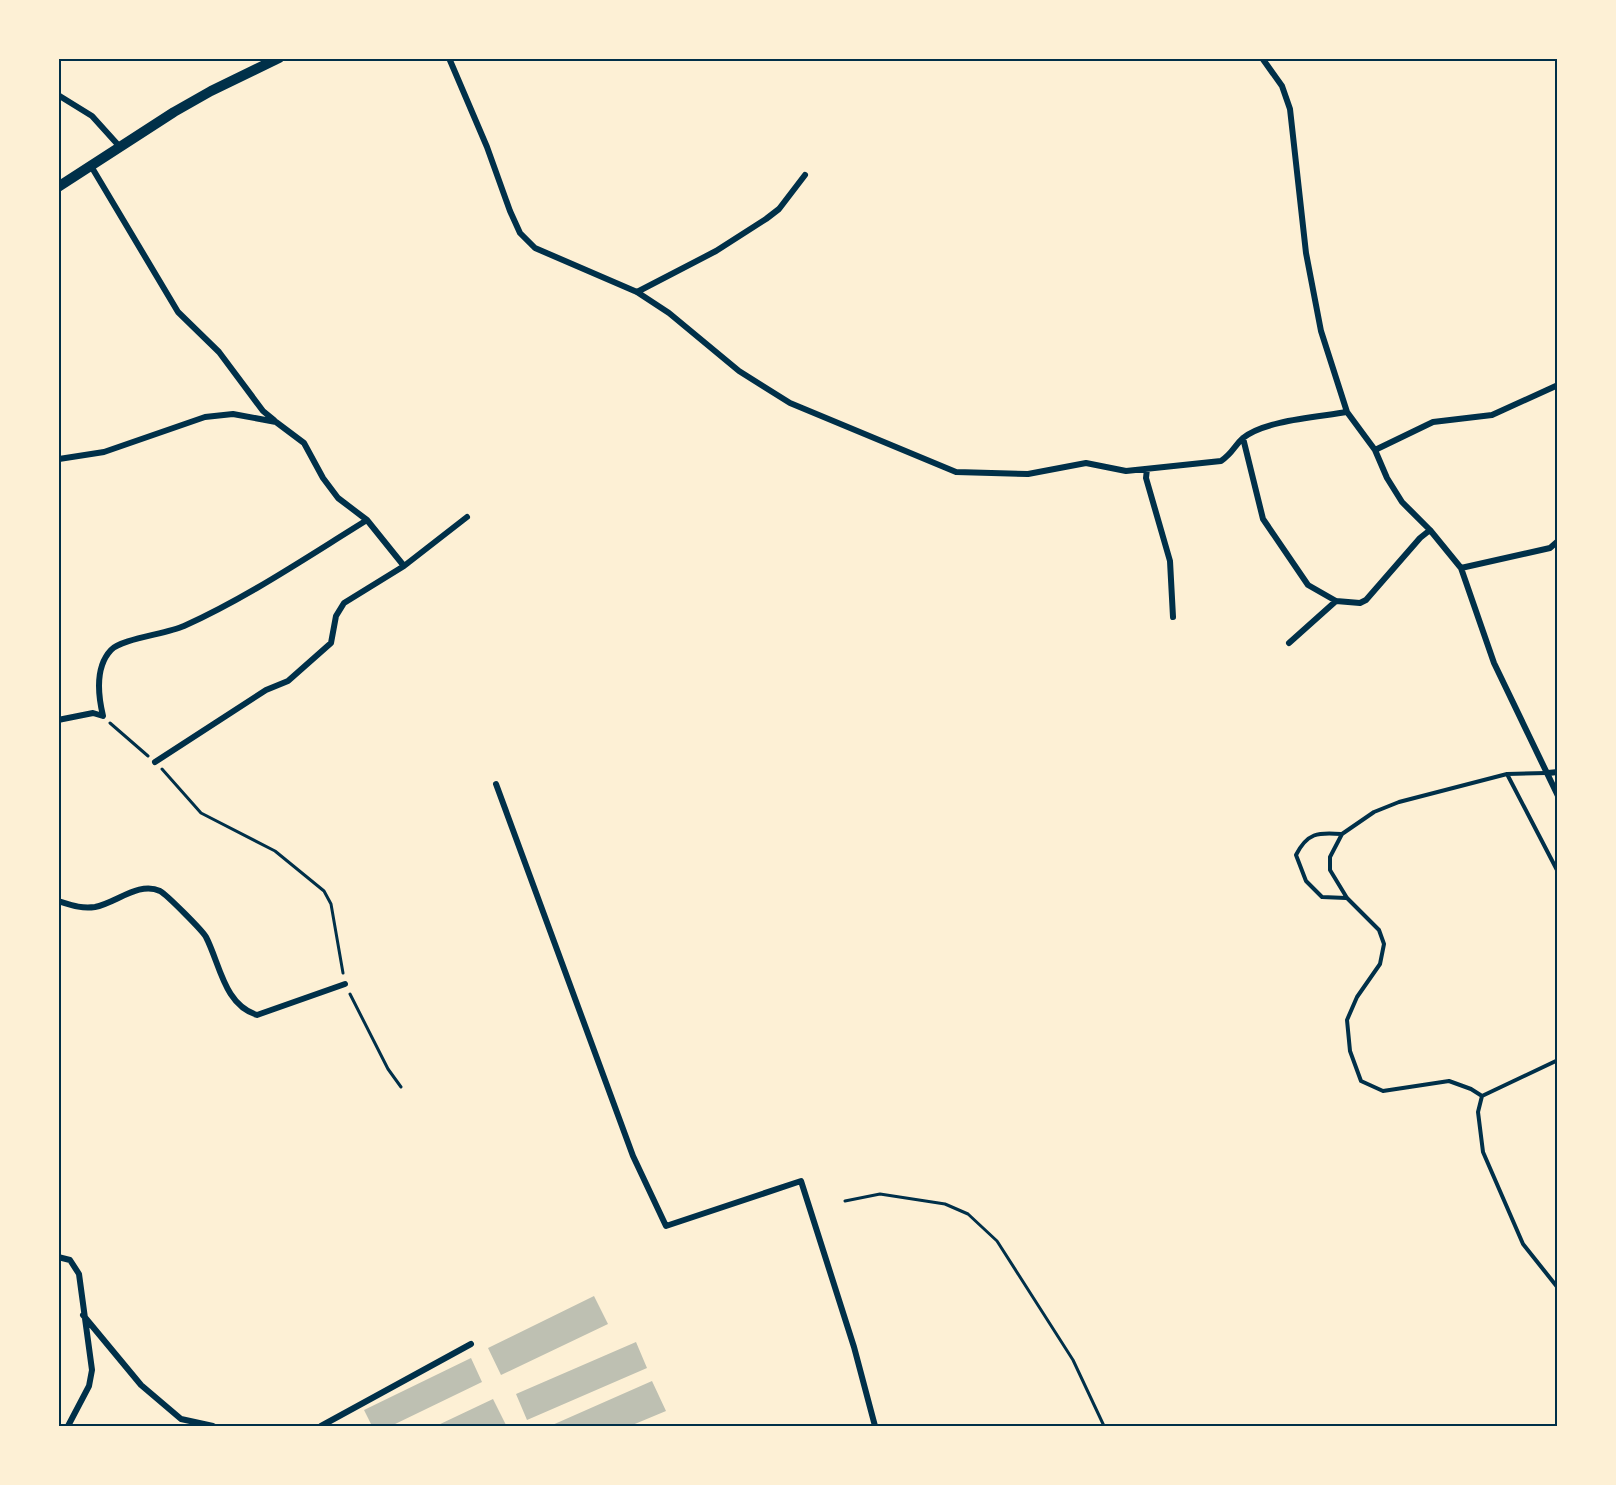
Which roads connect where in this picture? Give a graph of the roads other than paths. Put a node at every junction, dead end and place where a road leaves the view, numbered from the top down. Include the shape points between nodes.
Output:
1 (279, 58) edge
2 (449, 58) edge
3 (1262, 58) edge
4 (58, 95) edge
5 (120, 147) junction
6 (91, 166) junction
7 (804, 175) dead end
8 (58, 187) edge
9 (638, 292) junction
10 (1557, 385) edge
11 (1347, 412) junction
12 (276, 422) junction
13 (1243, 438) junction
14 (1375, 450) junction
15 (58, 459) edge
16 (1147, 469) junction
17 (467, 517) dead end
18 (367, 520) junction
19 (1430, 530) junction
20 (1557, 541) edge
21 (404, 566) junction
22 (1461, 568) junction
23 (1336, 601) junction
24 (1173, 617) dead end
25 (1289, 643) dead end
26 (58, 720) edge
27 (155, 762) road end
28 (1557, 772) edge
29 (1548, 773) junction
30 (1507, 774) junction
31 (496, 784) dead end
32 (1557, 796) edge
33 (1342, 834) junction
34 (1557, 872) edge
35 (1347, 898) junction
36 (58, 901) edge
37 (345, 984) road end
38 (1557, 1060) edge
39 (1482, 1096) junction
40 (58, 1257) edge
41 (1557, 1288) edge
42 (83, 1314) junction
43 (471, 1344) dead end
44 (68, 1426) edge
45 (213, 1426) edge
46 (321, 1426) edge
47 (875, 1426) edge

1 - 5 main road via 212,90
2 - 9 street via 520,233 535,248
3 - 11 street via 1282,86 1290,109 1306,253 1321,330
4 - 5 street via 92,116
5 - 6 main road
6 - 8 main road
6 - 12 street via 178,312 219,352 263,411
7 - 9 street via 779,209 766,219 716,251
9 - 16 street via 739,371 790,403 956,472 1028,474 1086,464 1126,471
10 - 14 street via 1492,415 1433,422
11 - 13 street via 1267,425
11 - 14 street
12 - 15 street via 233,414 205,417 104,452
12 - 18 street via 304,443 338,498
13 - 16 street via 1221,460
13 - 23 street via 1263,519 1308,585
14 - 19 street via 1402,502
16 - 24 street via 1146,478 1170,561
17 - 21 street
18 - 21 street
18 - 26 street via 216,612 172,632 116,644 100,669 103,716 93,713
19 - 22 street
19 - 23 street via 1366,600
20 - 22 street via 1550,548
21 - 27 street via 344,603 336,616 331,643 288,681 266,690
22 - 29 street via 1494,663
23 - 25 street
28 - 29 street
29 - 30 lane
29 - 32 street
30 - 33 lane via 1399,802 1374,812
30 - 34 lane
31 - 47 street via 633,1156 666,1226 801,1181
33 - 35 lane via 1330,857 1330,870
33 - 35 lane via 1319,832 1302,843 1296,855 1306,881 1322,897
35 - 39 lane via 1379,930 1384,945 1380,964 1357,997 1347,1020 1350,1051 1361,1081 1383,1091 1449,1081
36 - 37 street via 79,908 97,906 147,887 162,892 204,934 231,995 246,1012 257,1015
38 - 39 lane
39 - 41 lane via 1478,1112 1483,1152 1523,1244
40 - 42 street via 70,1260 79,1274
42 - 44 street via 92,1370 89,1386
42 - 45 street via 141,1385 181,1419
43 - 46 street

